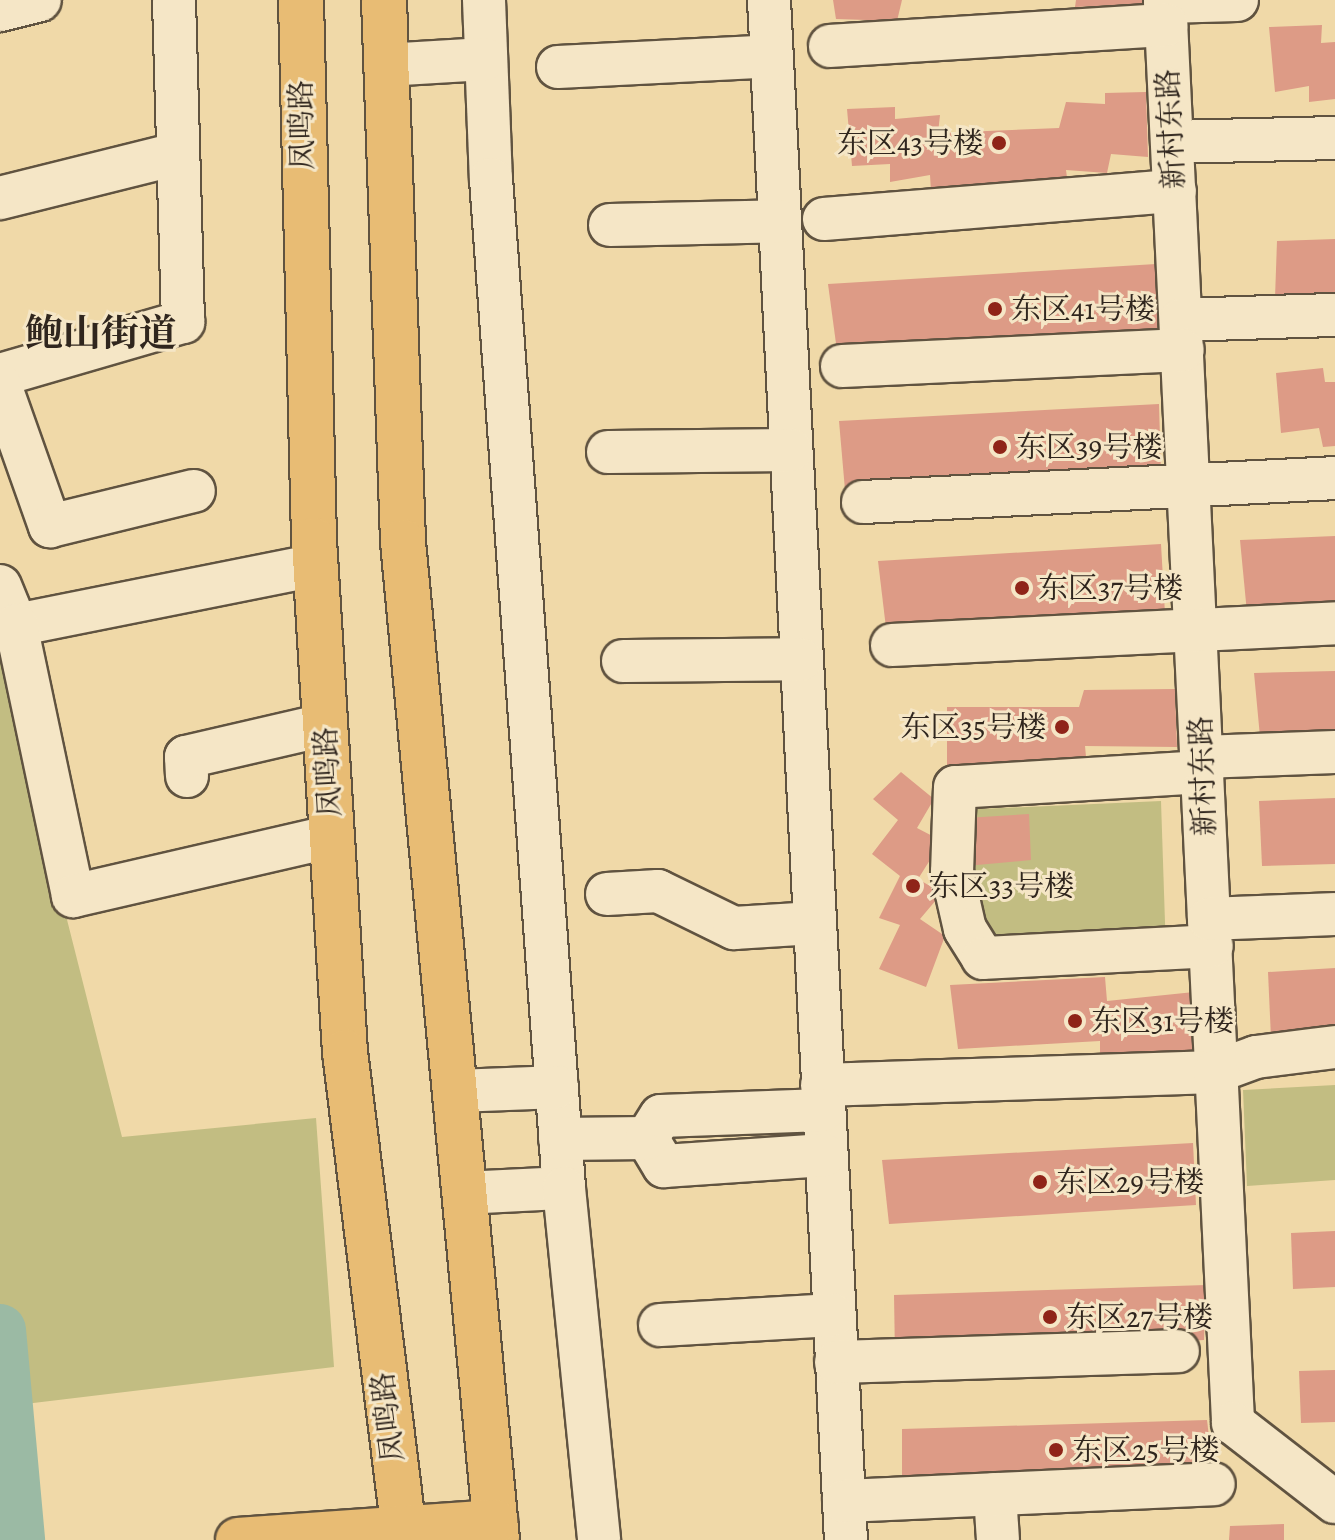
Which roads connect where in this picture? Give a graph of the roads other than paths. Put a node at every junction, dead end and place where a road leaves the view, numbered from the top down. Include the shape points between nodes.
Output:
1 (40, 0) edge
2 (174, 0) edge
3 (301, 0) edge
4 (384, 0) edge
5 (484, 0) edge
6 (769, 0) edge
7 (1237, 0) edge
8 (1165, 9) edge
9 (0, 10) edge
10 (830, 46) dead end
11 (772, 56) junction
12 (485, 59) junction
13 (385, 65) junction
14 (558, 67) dead end
15 (1335, 138) edge
16 (1172, 142) junction
17 (177, 154) junction
18 (1175, 191) junction
19 (0, 198) edge
20 (824, 219) dead end
21 (780, 221) junction
22 (610, 225) dead end
23 (1335, 315) edge
24 (1182, 335) junction
25 (842, 366) dead end
26 (0, 375) edge
27 (0, 385) edge
28 (791, 450) junction
29 (608, 452) dead end
30 (1335, 478) edge
31 (1190, 483) junction
32 (194, 491) dead end
33 (863, 502) dead end
34 (315, 565) junction
35 (0, 586) edge
36 (1335, 623) edge
37 (16, 625) junction
38 (1197, 630) junction
39 (892, 645) dead end
40 (801, 659) junction
41 (623, 661) dead end
42 (325, 725) junction
43 (1335, 752) edge
44 (1203, 764) junction
45 (187, 776) dead end
46 (332, 836) junction
47 (607, 894) dead end
48 (1335, 914) edge
49 (814, 923) junction
50 (1210, 933) junction
51 (1335, 1047) edge
52 (1215, 1072) junction
53 (557, 1087) junction
54 (458, 1091) junction
55 (822, 1098) junction
56 (647, 1138) junction
57 (560, 1139) junction
58 (825, 1155) junction
59 (564, 1188) junction
60 (464, 1193) junction
61 (834, 1315) junction
62 (660, 1325) dead end
63 (1178, 1351) dead end
64 (836, 1362) junction
65 (1214, 1484) dead end
66 (995, 1494) junction
67 (1335, 1502) edge
68 (845, 1520) edge
69 (496, 1531) edge
70 (403, 1533) edge
71 (238, 1540) edge
72 (599, 1540) edge
73 (998, 1540) edge

1 - 9 street
2 - 17 street
3 - 34 main road, 凤鸣路
4 - 13 main road
5 - 12 street
6 - 11 street
7 - 8 street
8 - 10 street
8 - 16 street, 新村东路
11 - 14 street
11 - 21 street
12 - 13 street
12 - 53 street
13 - 54 main road via 403,542
15 - 16 street
16 - 18 street, 新村东路
17 - 19 street
17 - 26 street via 183,322
18 - 20 street
18 - 24 street, 新村东路
21 - 22 street
21 - 28 street
23 - 24 street
24 - 25 street
24 - 31 street, 新村东路
27 - 32 street via 50,526
28 - 29 street
28 - 40 street
30 - 31 street
31 - 33 street
31 - 38 street, 新村东路
34 - 37 street
34 - 42 main road, 凤鸣路
35 - 37 street
36 - 38 street
37 - 46 street via 73,896
38 - 39 street
38 - 44 street, 新村东路
40 - 41 street
40 - 49 street
42 - 45 street via 186,757
42 - 46 main road, 凤鸣路
43 - 44 street
44 - 50 street, 新村东路
44 - 50 street via 955,787 952,872 965,929 983,958
46 - 70 main road, 凤鸣路 via 345,1052
47 - 49 street via 658,891 734,928
48 - 50 street
49 - 55 street
50 - 52 street, 新村东路
51 - 52 street via 1256,1057
52 - 55 street
52 - 67 street, 新村东路 via 1233,1423
53 - 54 street
53 - 57 street
54 - 60 main road
55 - 56 street via 661,1116
55 - 58 street
56 - 57 street
56 - 58 street via 664,1166
57 - 59 street
58 - 61 street
59 - 60 street
59 - 72 street
60 - 69 main road
61 - 62 street
61 - 64 street
63 - 64 street
64 - 68 street
65 - 66 street
66 - 68 street
66 - 73 street
69 - 70 main road
70 - 71 main road

